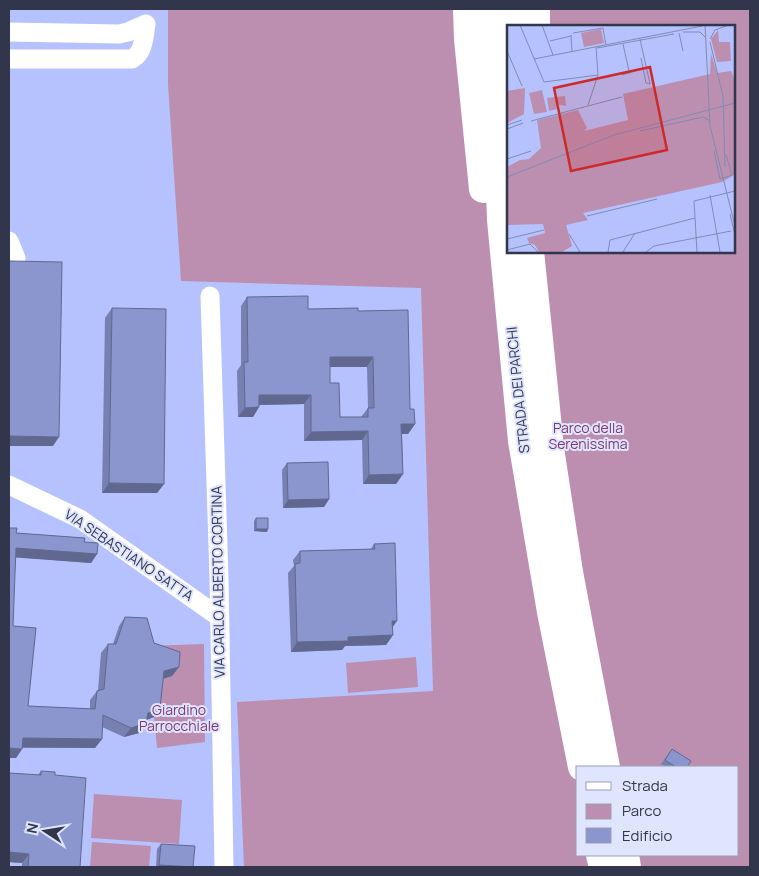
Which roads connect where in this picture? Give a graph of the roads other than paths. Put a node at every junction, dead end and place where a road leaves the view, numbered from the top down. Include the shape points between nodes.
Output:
1 (467, 9) edge
2 (493, 9) edge
3 (513, 9) edge
4 (536, 9) edge
5 (513, 25) edge
6 (536, 25) edge
7 (9, 32) edge
8 (9, 59) edge
9 (530, 252) edge
10 (538, 252) edge
11 (210, 296) dead end
12 (538, 329) junction
13 (522, 441) junction
14 (9, 484) edge
15 (219, 616) junction
16 (582, 766) edge
17 (606, 766) edge
18 (224, 867) edge

1 - 13 highway via 499,336
2 - 13 highway, STRADA DEI PARCHI via 501,220
3 - 5 highway
4 - 6 highway
7 - 8 street via 119,34 146,24 140,51 132,59
9 - 12 highway, STRADA DEI PARCHI
10 - 12 highway
11 - 15 street, VIA CARLO ALBERTO CORTINA
12 - 17 highway, STRADA DEI PARCHI via 550,448
13 - 16 highway, STRADA DEI PARCHI
14 - 15 street, VIA SEBASTIANO SATTA via 80,519
15 - 18 street, VIA CARLO ALBERTO CORTINA

